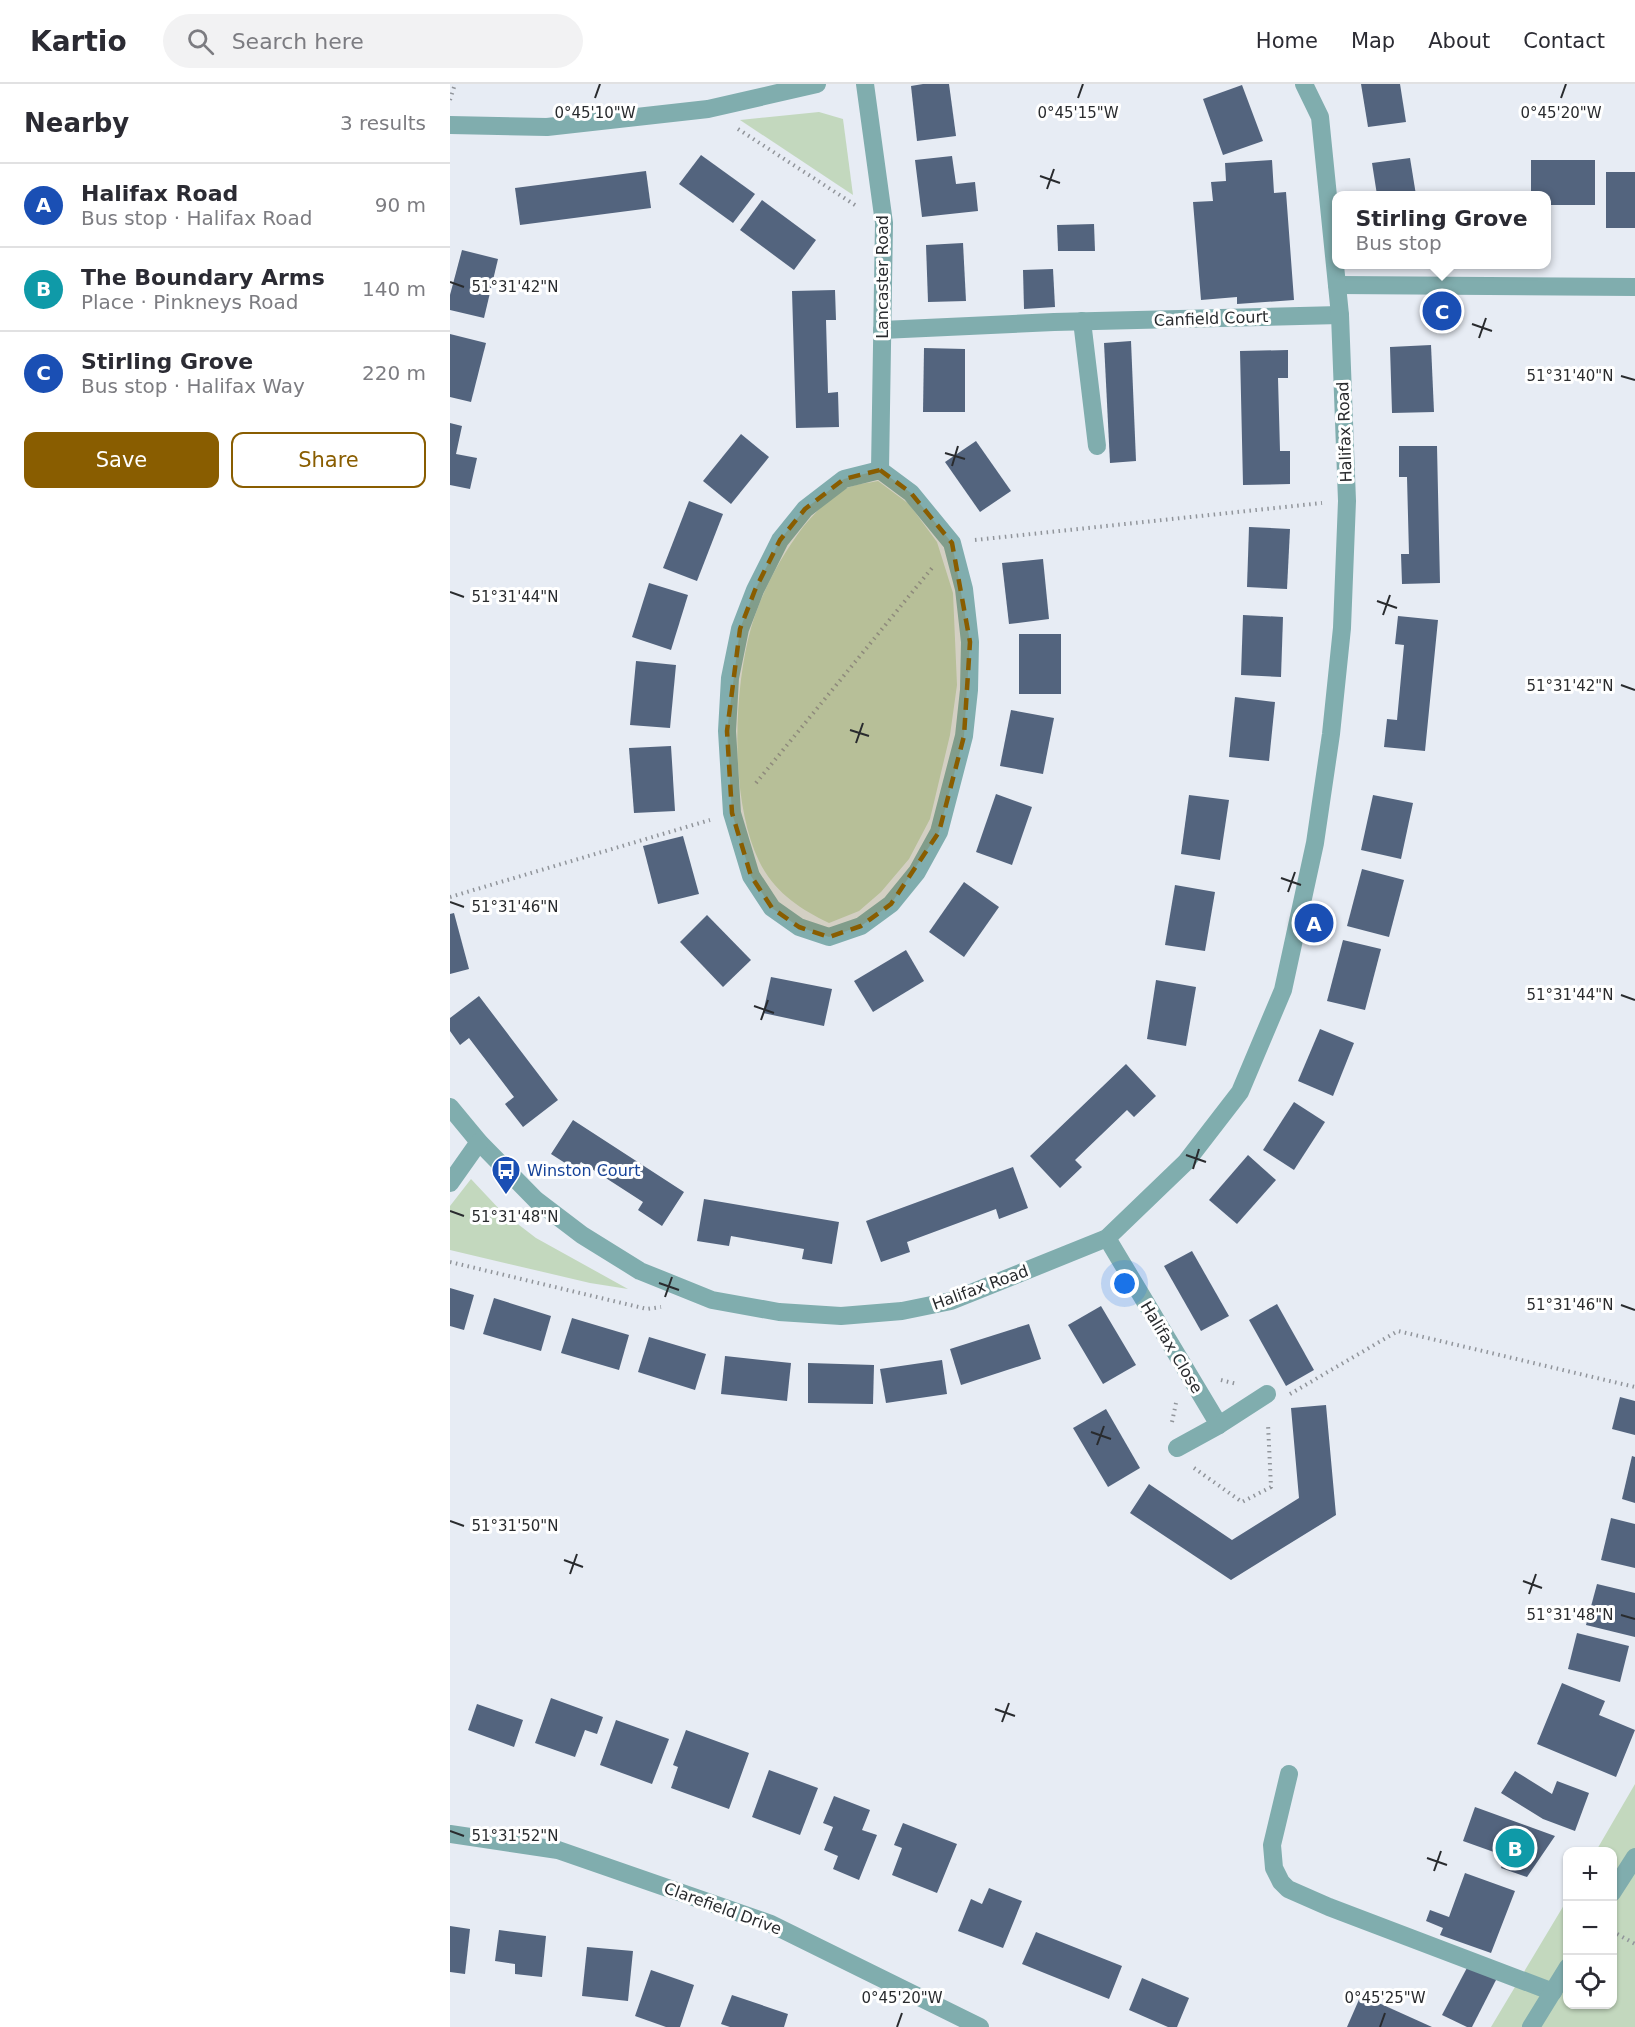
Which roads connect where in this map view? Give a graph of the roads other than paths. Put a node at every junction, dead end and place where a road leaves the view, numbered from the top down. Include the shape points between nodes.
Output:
1 (818, 84) edge
2 (865, 84) edge
3 (1304, 84) edge
4 (450, 125) edge
5 (1332, 236) edge
6 (1335, 269) edge
7 (1337, 285) junction
8 (1635, 287) edge
9 (1340, 315) junction
10 (1082, 321) junction
11 (882, 330) junction
12 (1097, 446) dead end
13 (880, 470) junction
14 (450, 1107) edge
15 (479, 1142) junction
16 (450, 1183) edge
17 (1107, 1238) junction
18 (1267, 1394) road end
19 (1219, 1425) junction
20 (1177, 1448) dead end
21 (1289, 1774) dead end
22 (450, 1834) edge
23 (1635, 1857) edge
24 (1617, 1885) edge
25 (1563, 1975) edge
26 (1553, 1992) junction
27 (980, 2027) edge
28 (1532, 2027) edge

1 - 4 street via 708,109 547,127
2 - 11 street, Lancaster Road via 884,223
3 - 5 street, Halifax Road via 1320,117
6 - 7 street, Halifax Road
7 - 8 street
7 - 9 street, Halifax Road
9 - 10 street, Canfield Court
9 - 17 street, Halifax Road via 1347,501 1342,628 1315,843 1283,990 1240,1092 1186,1162
10 - 11 street, Canfield Court
10 - 12 street
11 - 13 street, Lancaster Road
13 - 13 street via 844,479 806,509 780,540 740,629 730,678 727,731 732,813 751,876 772,908 800,927 829,937 861,926 891,904 916,872 939,832 964,736 970,642 964,590 952,543 911,493
14 - 15 street, Halifax Road
15 - 16 street
15 - 17 street, Halifax Road via 536,1200 640,1271 712,1300 779,1312 841,1316 902,1311 951,1301
17 - 19 street, Halifax Close
18 - 19 street
19 - 20 street
21 - 26 street via 1272,1845 1274,1868 1288,1888
22 - 27 street, Clarefield Drive via 558,1850 771,1924
23 - 24 street
25 - 26 street
26 - 28 street

